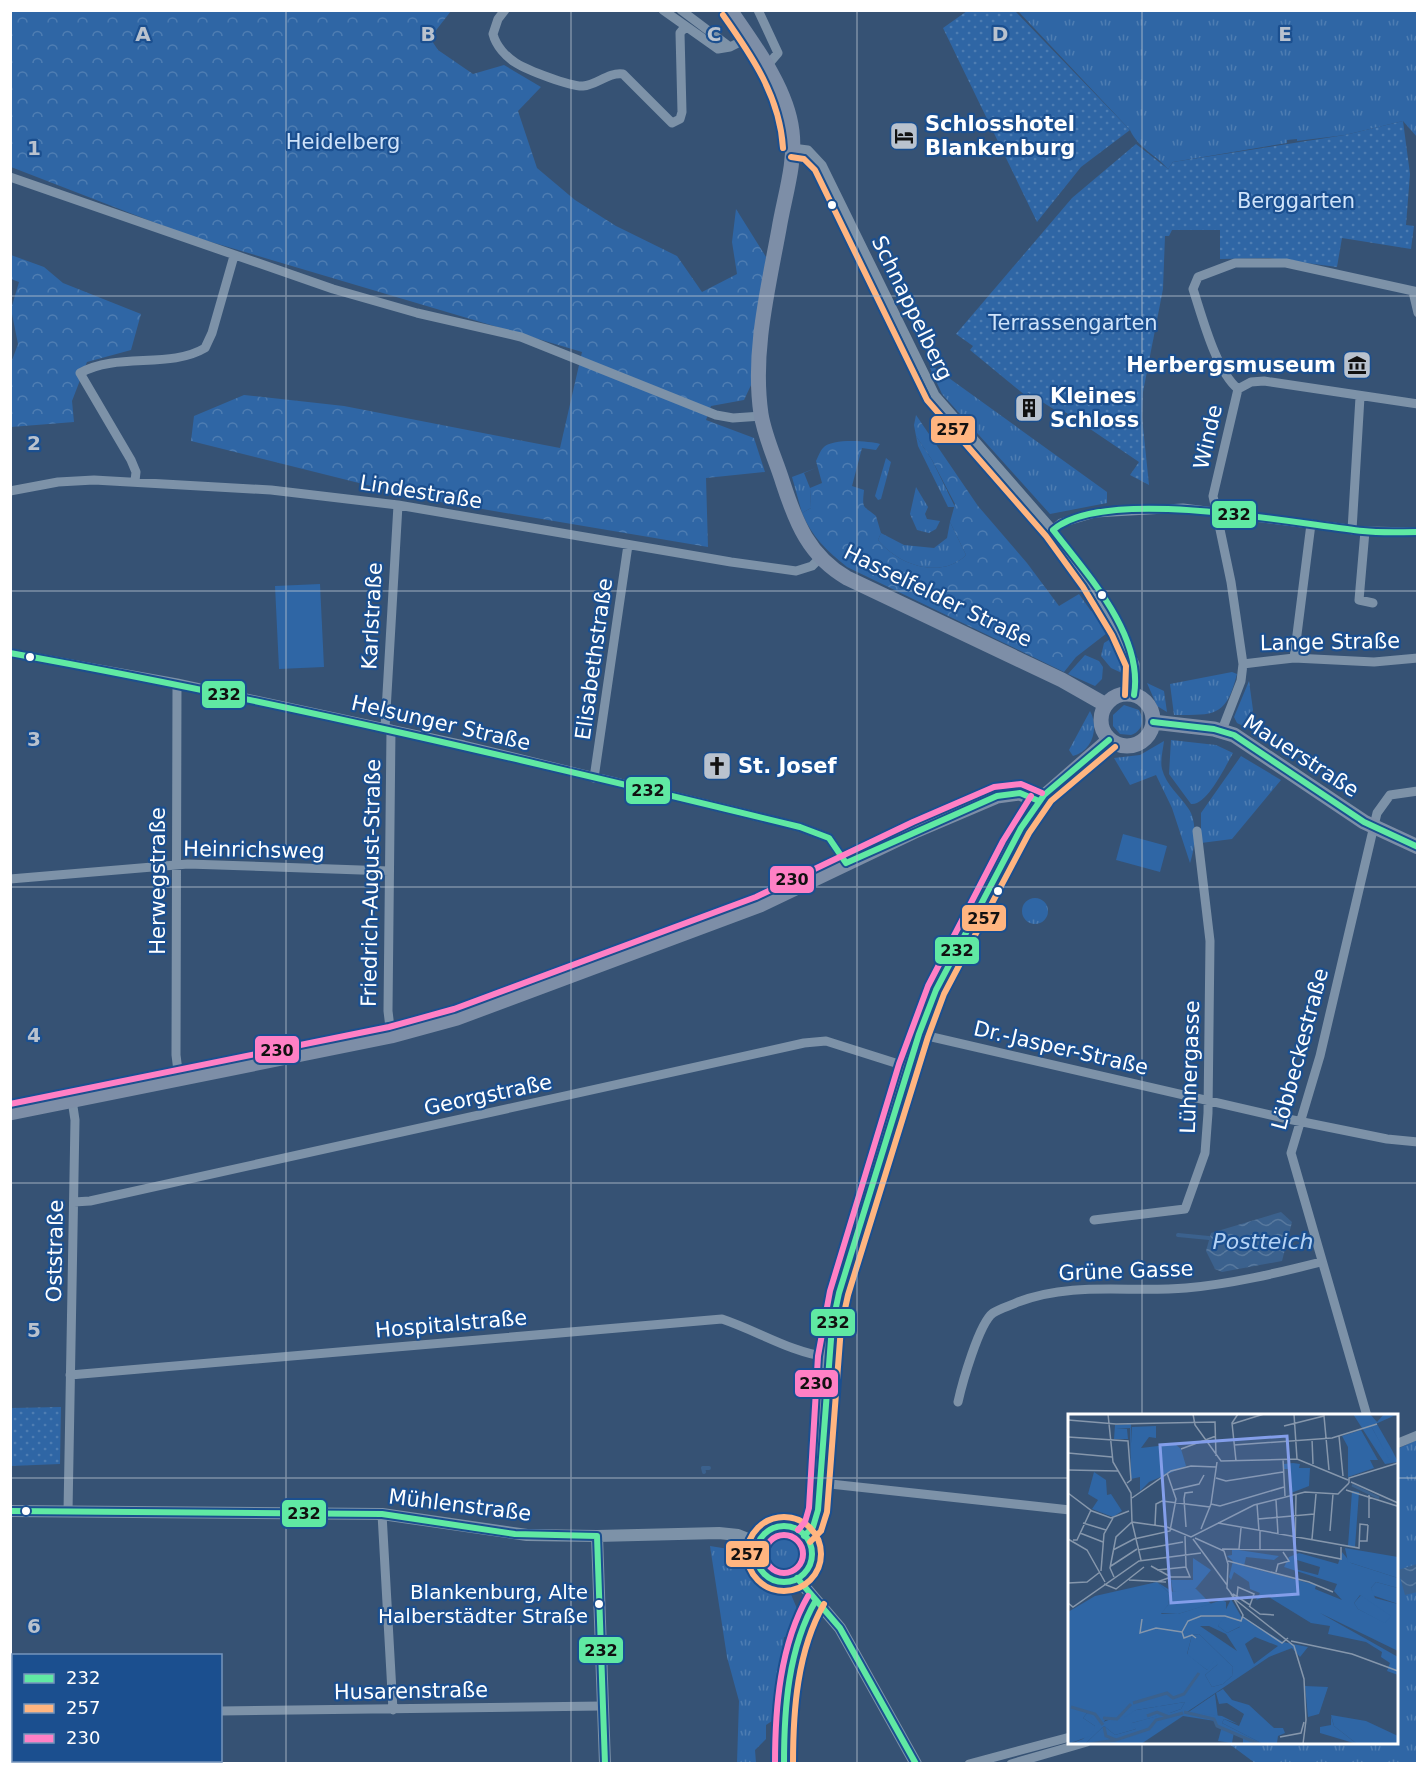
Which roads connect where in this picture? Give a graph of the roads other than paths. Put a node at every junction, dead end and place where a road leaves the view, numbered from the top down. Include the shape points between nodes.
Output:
1 (505, 10) edge
2 (663, 10) edge
3 (681, 10) edge
4 (730, 10) edge
5 (758, 10) edge
6 (685, 27) junction
7 (748, 38) junction
8 (730, 47) junction
9 (766, 68) junction
10 (792, 148) junction
11 (10, 177) edge
12 (234, 256) junction
13 (1415, 292) edge
14 (1418, 313) edge
15 (1238, 388) junction
16 (1360, 397) junction
17 (1418, 404) edge
18 (762, 416) junction
19 (135, 482) junction
20 (10, 490) edge
21 (398, 505) junction
22 (1215, 510) junction
23 (1311, 524) junction
24 (1053, 530) junction
25 (1352, 530) junction
26 (1365, 531) junction
27 (1418, 532) edge
28 (628, 545) junction
29 (820, 558) junction
30 (1372, 603) dead end
31 (10, 653) edge
32 (1294, 657) junction
33 (1418, 658) edge
34 (1243, 664) junction
35 (177, 683) junction
36 (1134, 695) junction
37 (1106, 705) junction
38 (1154, 722) junction
39 (388, 729) junction
40 (1222, 730) junction
41 (1109, 740) junction
42 (594, 778) junction
43 (1418, 791) edge
44 (1039, 801) junction
45 (1374, 829) junction
46 (1197, 831) dead end
47 (1418, 847) edge
48 (846, 863) junction
49 (176, 866) junction
50 (389, 871) junction
51 (10, 879) edge
52 (919, 1034) junction
53 (391, 1036) junction
54 (908, 1066) junction
55 (179, 1079) junction
56 (72, 1100) junction
57 (1208, 1101) junction
58 (10, 1113) edge
59 (1300, 1120) junction
60 (1418, 1142) edge
61 (74, 1202) junction
62 (1094, 1220) dead end
63 (1321, 1262) junction
64 (827, 1357) junction
65 (70, 1375) junction
66 (958, 1402) dead end
67 (1366, 1414) edge
68 (1418, 1435) edge
69 (1398, 1443) edge
70 (821, 1483) junction
71 (1068, 1510) edge
72 (10, 1511) edge
73 (68, 1512) junction
74 (382, 1514) junction
75 (597, 1536) junction
76 (804, 1536) junction
77 (758, 1543) junction
78 (797, 1578) junction
79 (816, 1600) junction
80 (602, 1706) junction
81 (393, 1710) junction
82 (222, 1711) edge
83 (1068, 1738) edge
84 (1083, 1744) edge
85 (604, 1764) edge
86 (784, 1764) edge
87 (916, 1764) edge
88 (969, 1764) edge
89 (1011, 1764) edge

1 - 6 street via 493,34 500,49 516,64 573,85 589,85 623,74 672,123 680,119 682,111 680,33
2 - 6 street
3 - 8 street
4 - 7 main road, Hasselfelder Straße
5 - 9 street via 778,53
6 - 8 street via 718,49
7 - 8 street
7 - 9 main road, Hasselfelder Straße
9 - 10 main road, Hasselfelder Straße via 788,110
10 - 18 main road, Hasselfelder Straße via 760,352
10 - 24 street, Schnappelberg via 808,150 822,165 935,395
11 - 12 street
12 - 18 street via 417,313 520,337 717,415
12 - 19 street via 205,348 187,355 99,365 80,373 130,460 136,472
13 - 14 street
13 - 15 street, Winde via 1286,262 1235,263 1198,277 1192,289 1202,318 1228,378
15 - 16 street via 1264,381
15 - 22 street, Winde via 1216,476
16 - 17 street
16 - 25 street
18 - 29 main road, Hasselfelder Straße via 794,516 809,546
19 - 20 street, Lindestraße via 58,482
19 - 21 street, Lindestraße via 272,490
21 - 28 street, Lindestraße
21 - 39 street, Karlstraße
22 - 23 street
22 - 24 street via 1095,513 1061,522
22 - 34 street, Winde
23 - 25 street
23 - 32 street
24 - 36 street, Schnappelberg via 1127,643 1136,671
25 - 26 street
26 - 27 street
26 - 30 street via 1359,600
28 - 29 street, Lindestraße via 796,571 812,566
28 - 42 street, Elisabethstraße
29 - 37 main road, Hasselfelder Straße via 867,589 1062,680
31 - 35 street, Helsunger Straße
32 - 33 street, Lange Straße via 1374,662
32 - 34 street, Lange Straße
34 - 40 street via 1241,681
35 - 39 street, Helsunger Straße
35 - 49 street, Herwegstraße
36 - 37 main road via 1118,695
36 - 38 main road via 1148,704
37 - 41 main road via 1100,721
38 - 40 main road, Mauerstraße
38 - 41 main road via 1150,734 1137,745 1120,746
39 - 42 street, Helsunger Straße
39 - 50 street, Friedrich-August-Straße
40 - 45 main road, Mauerstraße via 1251,743
41 - 44 main road
42 - 48 street, Helsunger Straße via 815,831 836,845
43 - 45 street, Löbbeckestraße via 1399,792 1384,800
44 - 48 main road via 1020,793 997,796
44 - 52 street via 961,940
45 - 47 main road, Mauerstraße
45 - 59 street, Löbbeckestraße via 1318,1066
46 - 57 street, Lühnergasse via 1210,940
48 - 53 main road via 760,905 606,964 466,1015
49 - 50 street, Heinrichsweg
49 - 51 street, Heinrichsweg
49 - 55 street, Herwegstraße
50 - 53 street, Friedrich-August-Straße
52 - 54 street
52 - 57 street, Dr.-Jasper-Straße
53 - 55 main road
54 - 61 street, Georgstraße via 826,1041 804,1043
54 - 64 street via 839,1293
55 - 56 main road
56 - 58 main road
56 - 61 street, Oststraße
57 - 59 street, Dr.-Jasper-Straße
57 - 62 street, Lühnergasse via 1205,1153 1185,1209
59 - 60 street, Dr.-Jasper-Straße
59 - 63 street, Löbbeckestraße via 1291,1154
61 - 65 street, Oststraße
63 - 66 street, Grüne Gasse via 1227,1284 1074,1288 1024,1300 988,1318
63 - 67 street, Löbbeckestraße
64 - 65 street, Hospitalstraße via 796,1350 723,1319
64 - 70 street
65 - 73 street, Oststraße
68 - 69 street
70 - 71 street
70 - 76 street via 816,1518
72 - 73 street, Mühlenstraße
73 - 74 street, Mühlenstraße
74 - 75 street, Mühlenstraße via 515,1534
74 - 81 street
75 - 77 street, Mühlenstraße via 719,1533
75 - 80 street
76 - 77 street via 793,1528 780,1527 767,1532
76 - 78 street via 811,1559 806,1571
77 - 78 street via 756,1556 763,1573 779,1582
78 - 79 street
79 - 86 street via 802,1624 783,1731
79 - 87 street via 840,1628
80 - 81 street, Husarenstraße
80 - 85 street
81 - 82 street, Husarenstraße
83 - 88 street
84 - 89 street

